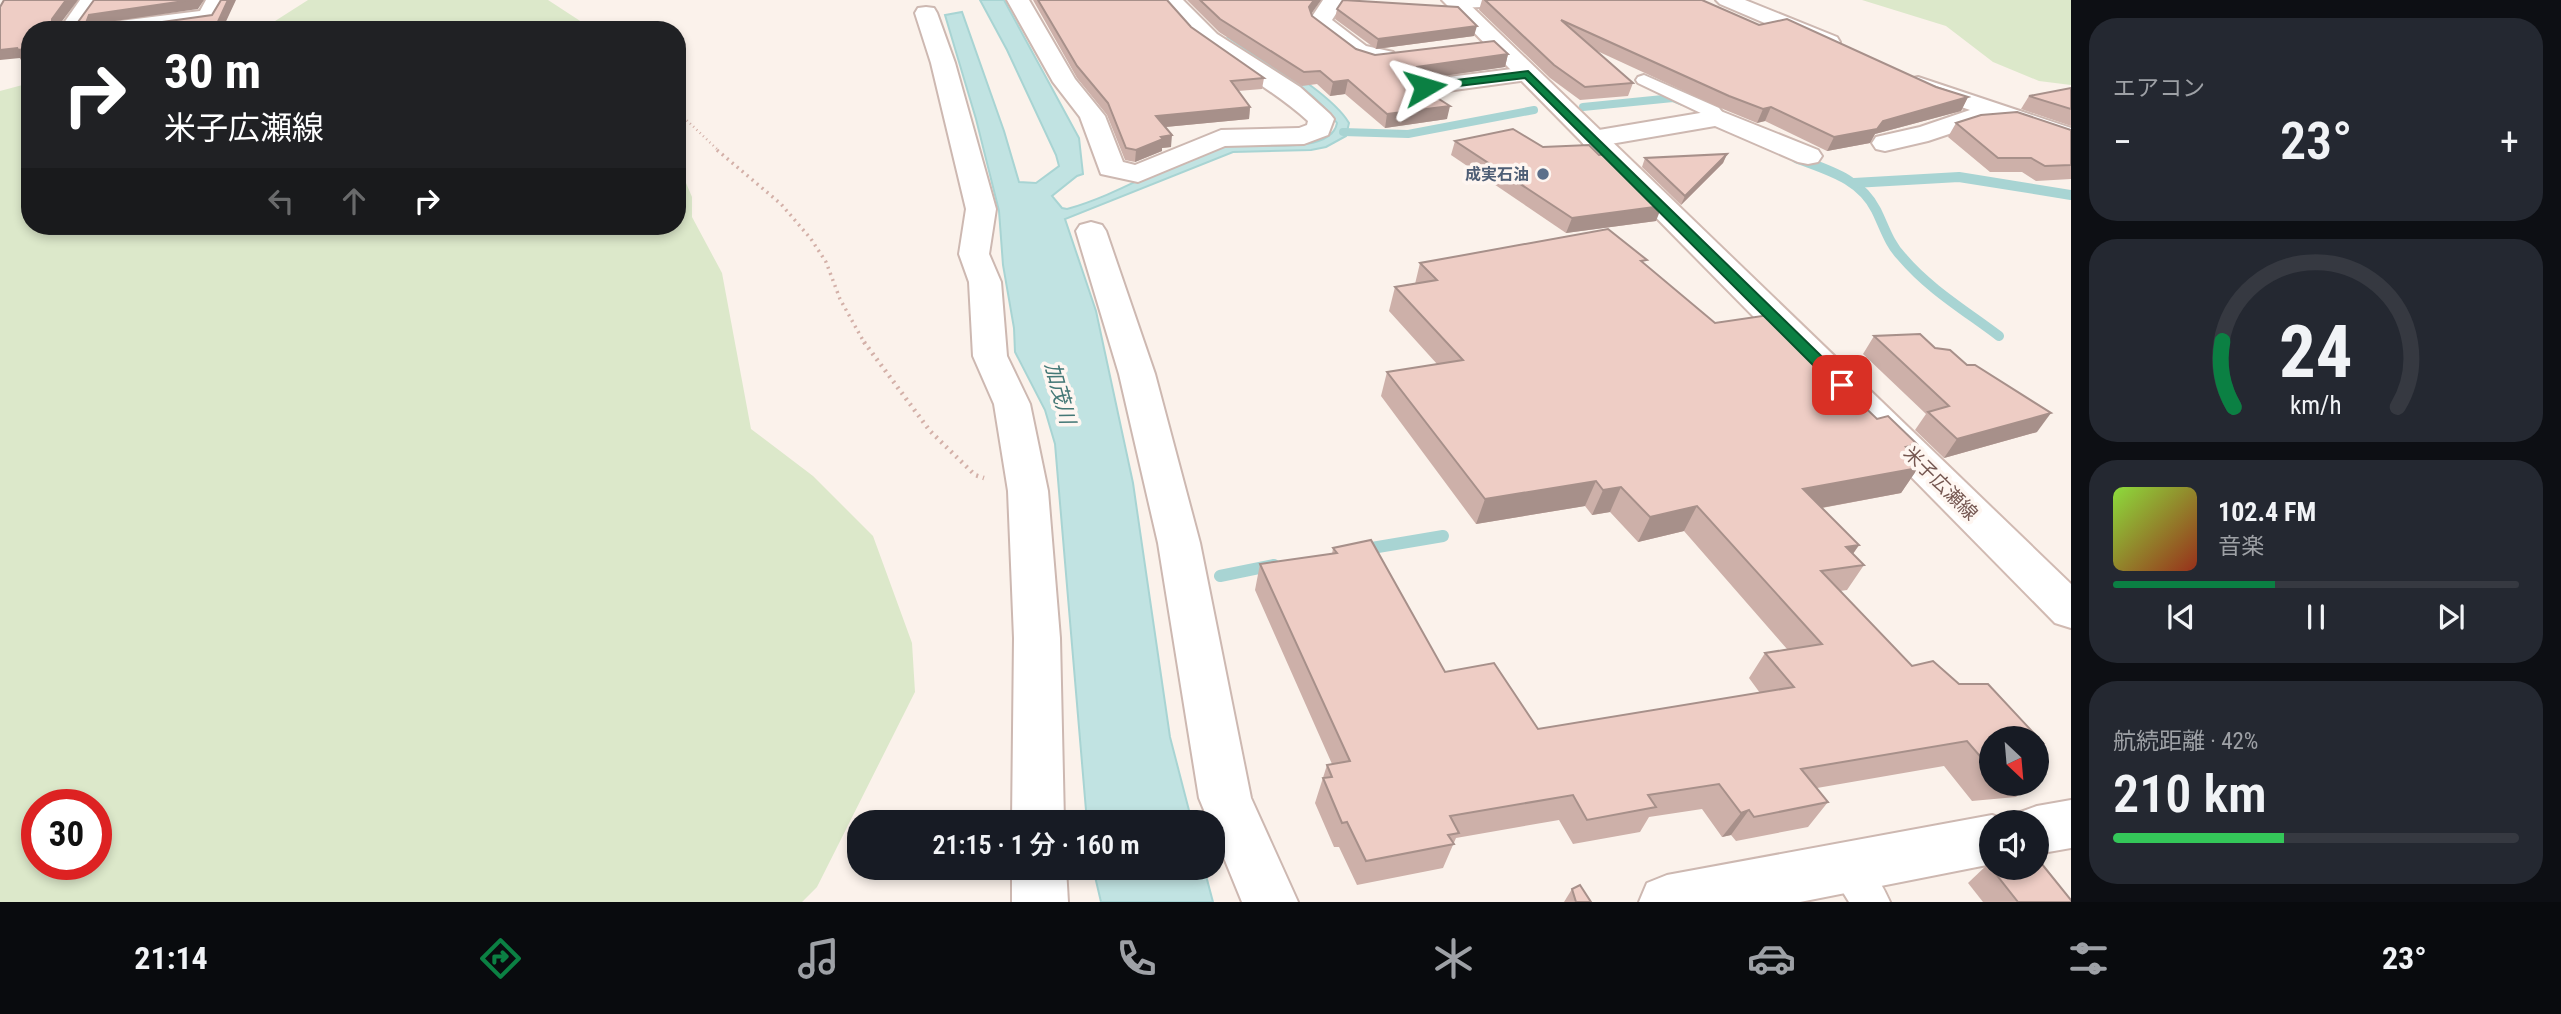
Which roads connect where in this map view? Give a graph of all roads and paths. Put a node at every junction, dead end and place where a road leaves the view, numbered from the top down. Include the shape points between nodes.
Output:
1 (91, 0) edge
2 (217, 0) edge
3 (1018, 0) edge
4 (1171, 0) edge
5 (1335, 0) edge
6 (1510, 0) edge
7 (1727, 0) edge
8 (1360, 2) edge
9 (1452, 5) edge
10 (920, 16) dead end
11 (76, 21) edge
12 (176, 21) edge
13 (1408, 54) edge
14 (1854, 54) edge
15 (1891, 72) edge
16 (1528, 74) junction
17 (1644, 80) dead end
18 (1425, 87) edge
19 (2013, 116) junction
20 (1718, 118) junction
21 (686, 120) edge
22 (2071, 123) edge
23 (2039, 124) junction
24 (2071, 137) edge
25 (1593, 139) junction
26 (1885, 143) dead end
27 (1808, 156) dead end
28 (1091, 231) dead end
29 (1028, 491) junction
30 (2071, 611) edge
31 (1038, 810) edge
32 (2071, 824) edge
33 (2049, 828) edge
34 (1979, 843) edge
35 (1040, 880) edge
36 (1859, 885) edge
37 (1041, 902) edge
38 (1270, 902) edge
39 (1667, 902) edge

1 - 11 street
2 - 12 street via 208,17
3 - 4 street via 1065,82 1092,116 1111,168 1138,174 1221,138 1304,136 1319,129 1321,119 1291,92 1209,39
5 - 8 street
5 - 13 street via 1320,20 1363,55 1373,59
6 - 9 street
7 - 14 street
9 - 16 street, 米子広瀬線 via 1484,45
10 - 29 street via 943,63 981,209 974,254 985,282 990,356 1012,404
15 - 19 street
16 - 18 street
16 - 25 street, 米子広瀬線
17 - 20 lane
19 - 23 street
19 - 26 street via 1970,118
20 - 25 street
20 - 27 street
21 - 29 path via 781,204 811,239 868,348 930,431 975,475
22 - 23 street
23 - 24 street
25 - 30 street, 米子広瀬線
28 - 38 street via 1137,374 1179,543 1224,798
29 - 31 street via 1037,638
32 - 33 street
34 - 36 street
35 - 37 street
36 - 39 street

